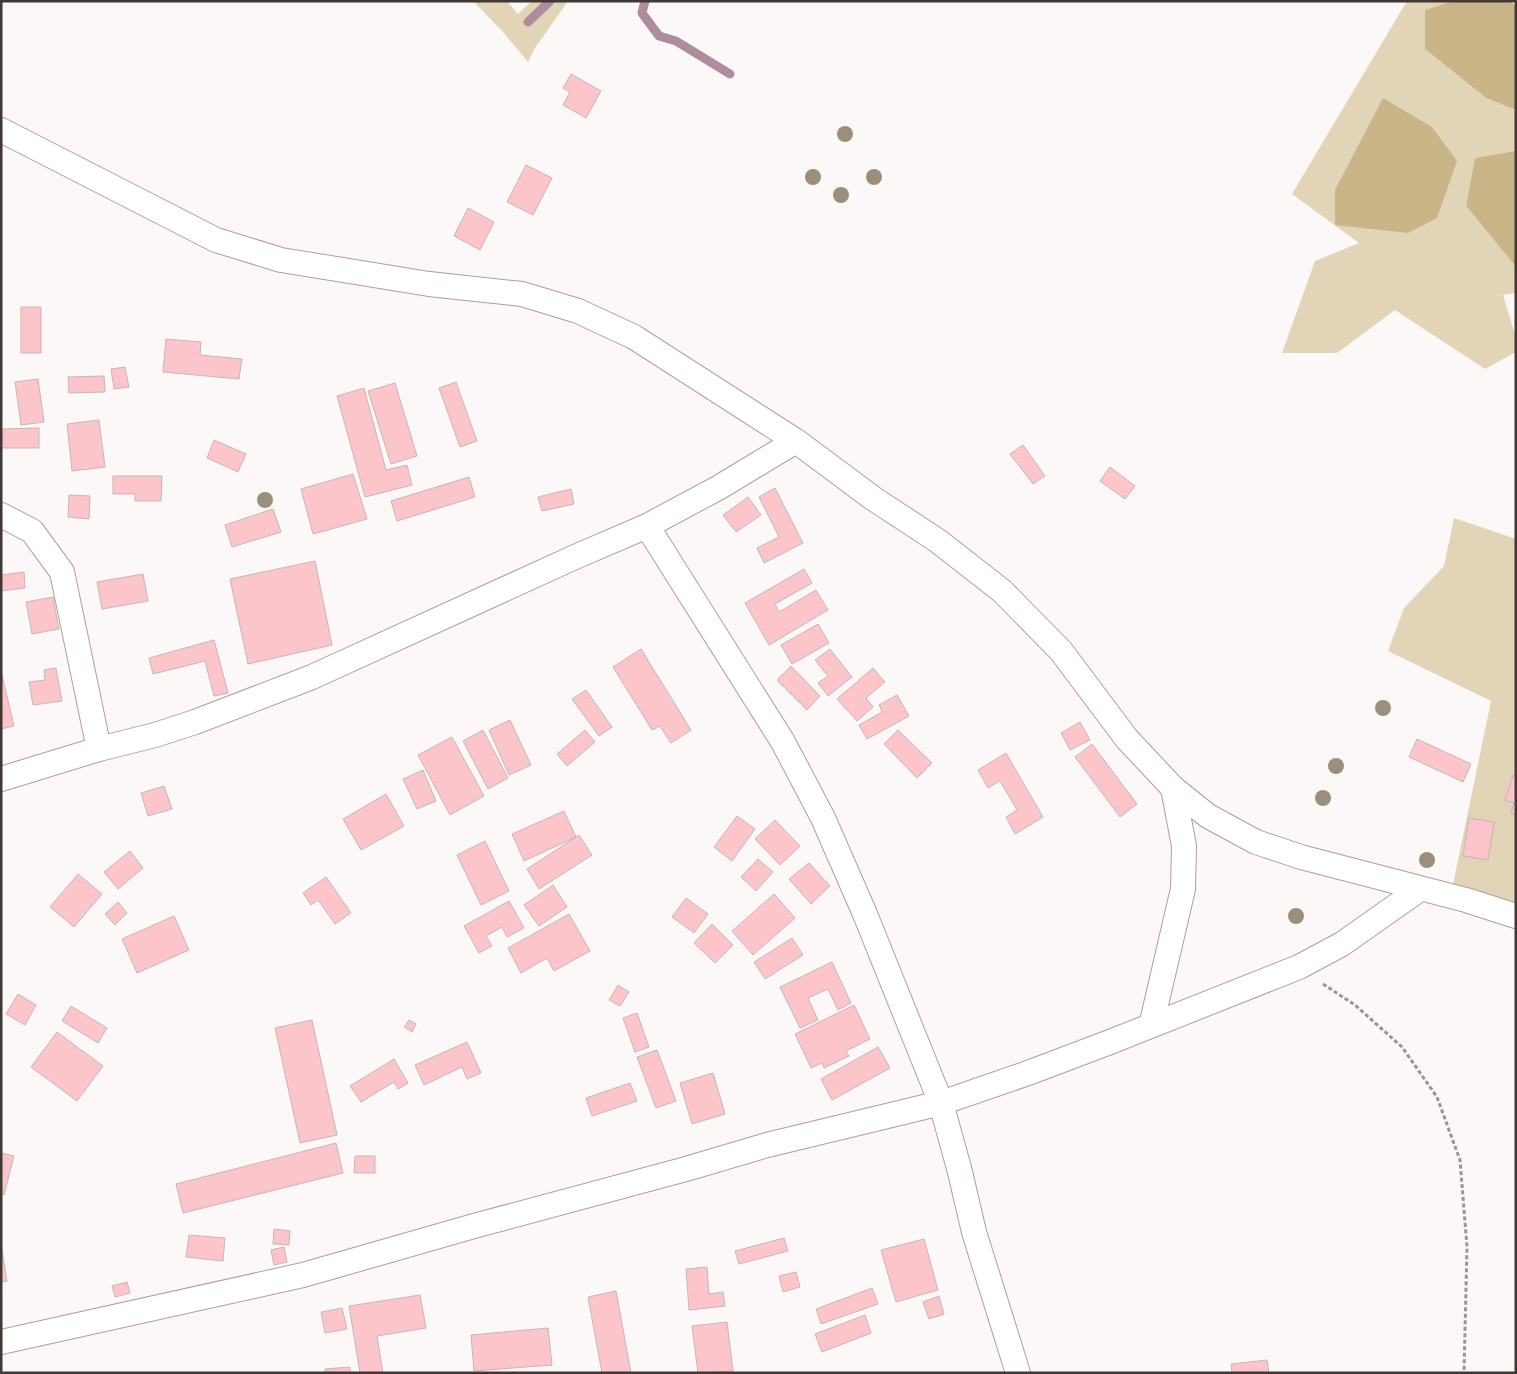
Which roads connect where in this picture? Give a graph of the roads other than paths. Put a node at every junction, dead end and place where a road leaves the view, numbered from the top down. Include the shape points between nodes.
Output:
1 (1, 130) edge
2 (796, 441) junction
3 (1, 515) edge
4 (647, 526) junction
5 (99, 749) junction
6 (1, 779) edge
7 (1173, 788) junction
8 (1420, 889) junction
9 (1516, 916) edge
10 (1151, 1026) junction
11 (941, 1103) junction
12 (1, 1342) edge
13 (1018, 1373) edge

1 - 2 street via 216,240 281,260 429,284 522,294 578,311 634,337
2 - 4 street
2 - 7 street via 874,499 938,541 1002,591 1061,651 1127,738
3 - 5 street via 32,531 62,572
4 - 5 street via 312,677 195,722
4 - 11 street via 783,742 823,818
5 - 6 street
7 - 8 street via 1208,816 1256,842
7 - 10 street via 1184,846 1183,889
8 - 9 street
8 - 10 street via 1342,944 1299,967
10 - 11 street
11 - 12 street via 766,1145 303,1275
11 - 13 street via 974,1232

